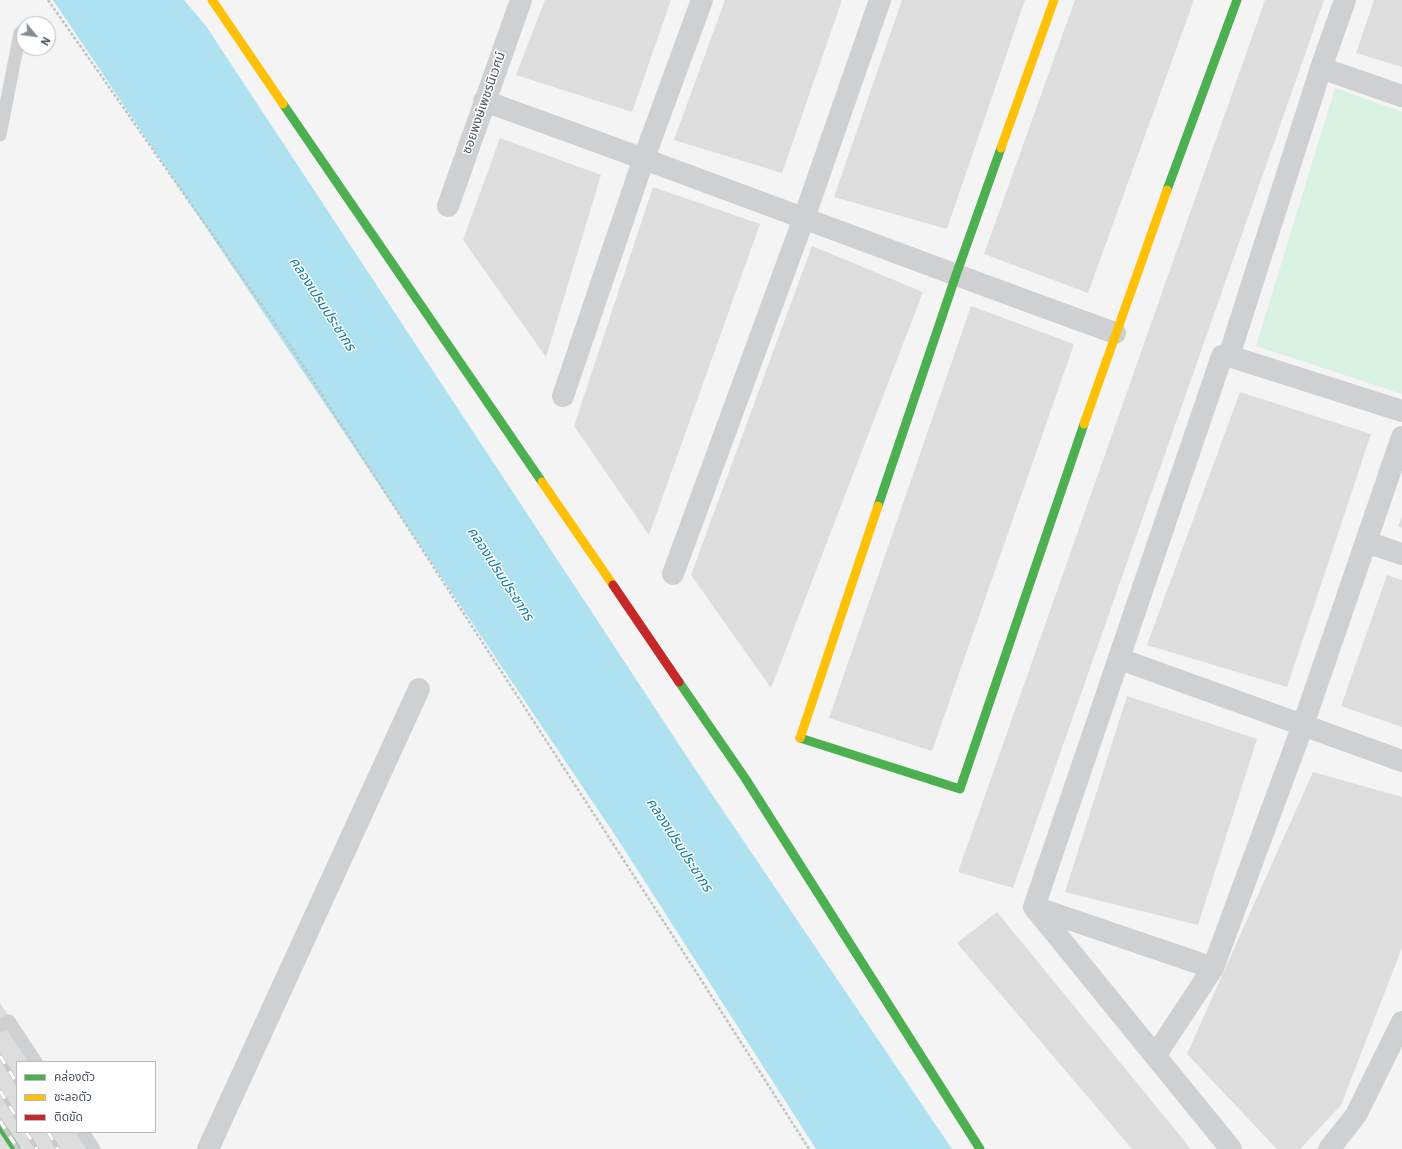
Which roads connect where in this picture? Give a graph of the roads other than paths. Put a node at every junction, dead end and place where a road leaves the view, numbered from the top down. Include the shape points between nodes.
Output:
1 (212, 0) edge
2 (521, 0) edge
3 (702, 0) edge
4 (880, 0) edge
5 (1054, 0) edge
6 (1237, 0) edge
7 (1345, 0) edge
8 (16, 53) edge
9 (1321, 68) junction
10 (1402, 96) edge
11 (484, 101) junction
12 (0, 135) edge
13 (644, 158) junction
14 (448, 206) dead end
15 (804, 218) junction
16 (956, 275) junction
17 (1115, 333) junction
18 (1229, 356) junction
19 (563, 396) dead end
20 (1402, 411) edge
21 (1402, 437) edge
22 (1366, 542) junction
23 (1402, 554) edge
24 (673, 574) dead end
25 (1120, 658) junction
26 (419, 689) dead end
27 (1303, 725) junction
28 (1402, 761) edge
29 (1034, 907) junction
30 (1213, 968) junction
31 (1402, 1022) edge
32 (0, 1026) edge
33 (1155, 1056) junction
34 (35, 1061) edge
35 (0, 1125) edge
36 (84, 1133) edge
37 (16, 1149) edge
38 (94, 1149) edge
39 (208, 1149) edge
40 (980, 1149) edge
41 (1231, 1149) edge
42 (1329, 1149) edge

1 - 40 street via 745,778
2 - 11 street, ซอยพงษ์เพชรนิเวศน์
3 - 13 street
4 - 15 street
5 - 16 street
6 - 17 street
7 - 9 street
8 - 12 lane
9 - 10 street
9 - 18 street
11 - 13 street
11 - 14 street, ซอยพงษ์เพชรนิเวศน์
13 - 15 street
13 - 19 street
15 - 16 street
15 - 24 street
16 - 17 street
16 - 17 street via 800,738 960,789
18 - 20 street
18 - 25 street via 1222,356
21 - 22 street
22 - 23 street
22 - 27 street
25 - 27 street
25 - 29 street
26 - 39 street
27 - 28 street
27 - 30 street
29 - 30 street
29 - 33 street
30 - 33 street
31 - 42 street via 1356,1115
32 - 34 lane via 9,1021
33 - 41 street
35 - 37 street
36 - 38 lane

